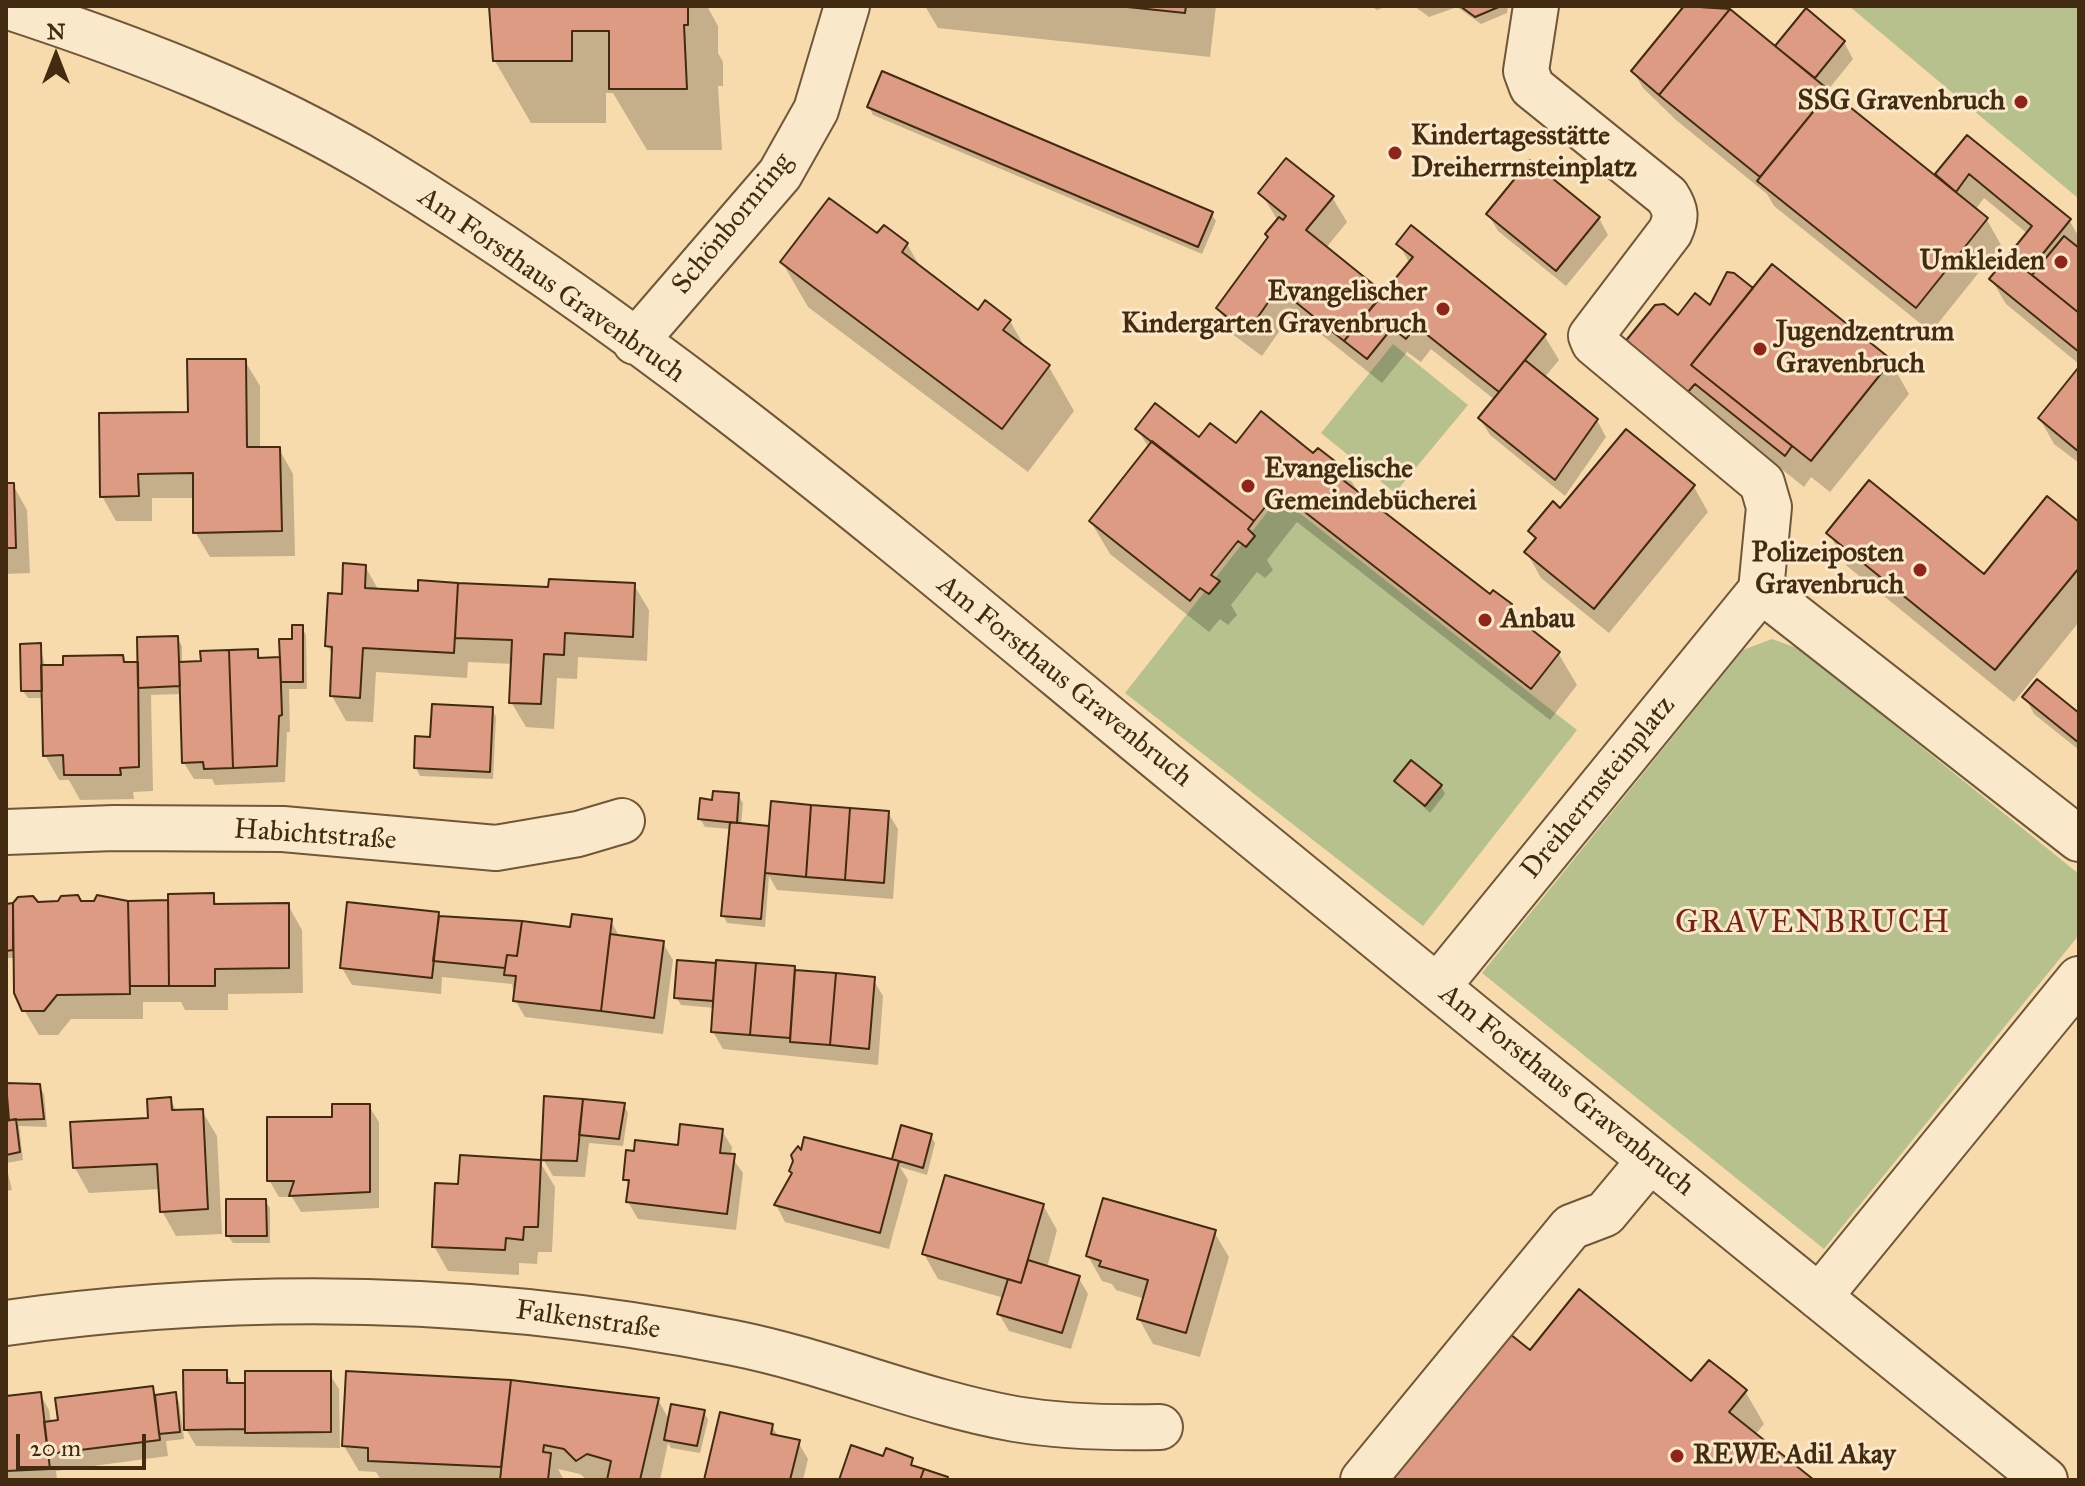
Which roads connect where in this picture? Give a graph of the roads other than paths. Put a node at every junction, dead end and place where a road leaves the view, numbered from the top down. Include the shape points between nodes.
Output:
1 (6, 6) edge
2 (847, 6) edge
3 (1536, 6) edge
4 (635, 342) junction
5 (1761, 590) junction
6 (622, 821) dead end
7 (6, 832) edge
8 (2079, 839) edge
9 (2079, 979) edge
10 (1438, 986) junction
11 (1650, 1160) junction
12 (1819, 1297) junction
13 (6, 1323) edge
14 (1160, 1427) dead end
15 (1363, 1480) edge
16 (2045, 1480) edge

1 - 4 street, Am Forsthaus Gravenbruch via 99,37 227,90 374,164
2 - 4 street, Schönbornring via 816,110 780,174
3 - 5 street via 1526,71 1532,87 1667,196 1676,218 1591,336 1762,483 1769,507
4 - 10 street, Am Forsthaus Gravenbruch via 853,508
5 - 8 street
5 - 10 street, Dreiherrnsteinplatz
6 - 7 street, Habichtstraße via 496,848 283,829
9 - 12 street
10 - 11 street, Am Forsthaus Gravenbruch
11 - 12 street, Am Forsthaus Gravenbruch
11 - 15 street via 1605,1214 1571,1227
12 - 16 street, Am Forsthaus Gravenbruch
13 - 14 street, Falkenstraße via 252,1300 547,1312 736,1343 1012,1418 1061,1425

